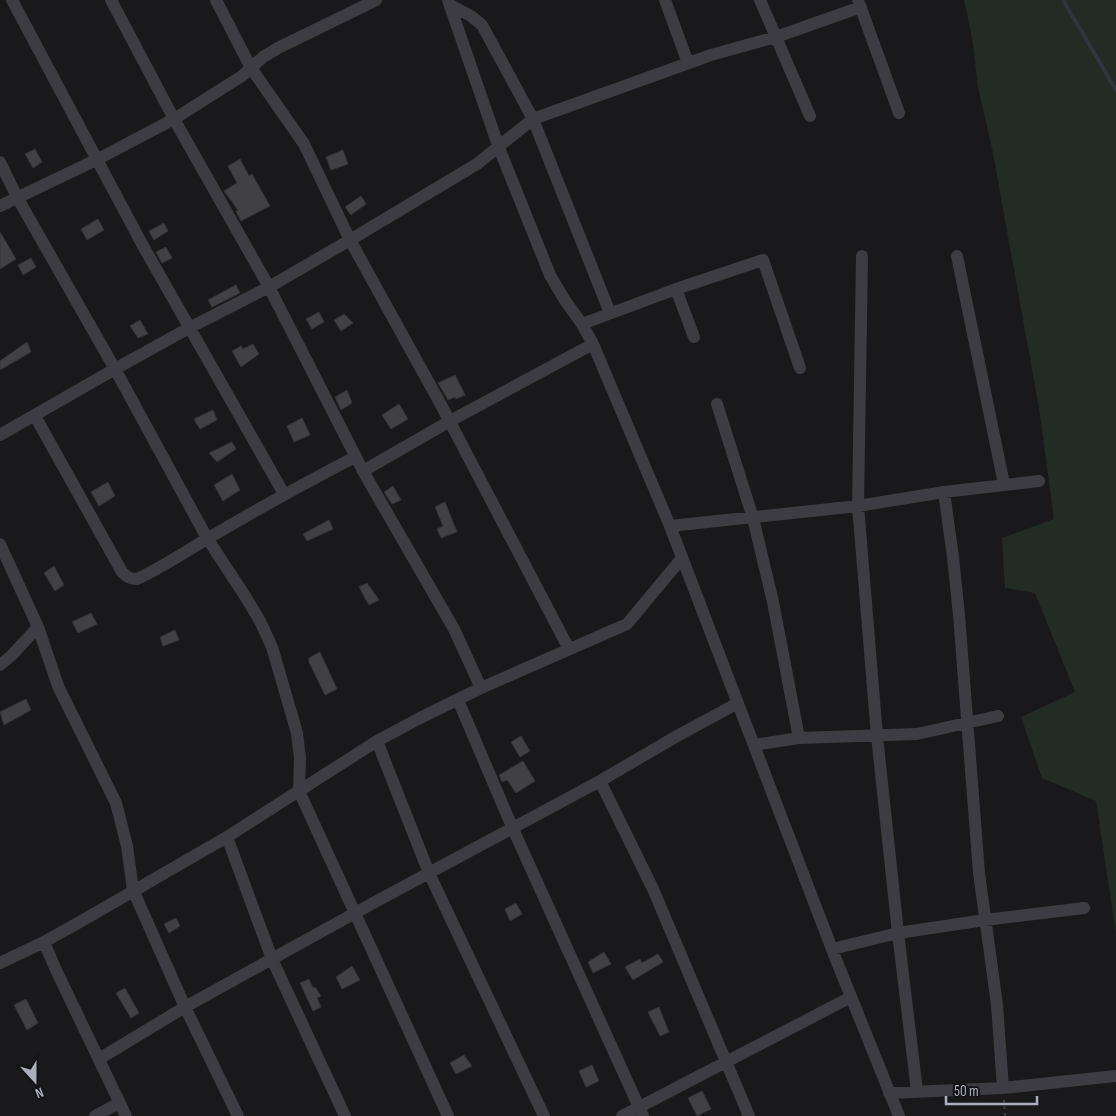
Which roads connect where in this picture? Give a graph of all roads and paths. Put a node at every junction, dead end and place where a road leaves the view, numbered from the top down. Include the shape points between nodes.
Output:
1 (12, 0) edge
2 (111, 0) edge
3 (216, 0) edge
4 (376, 0) edge
5 (665, 0) edge
6 (760, 0) edge
7 (449, 3) edge
8 (359, 4) edge
9 (859, 4) edge
10 (776, 37) junction
11 (688, 63) junction
12 (251, 68) junction
13 (899, 113) dead end
14 (810, 116) dead end
15 (174, 119) junction
16 (533, 119) junction
17 (499, 148) junction
18 (98, 159) junction
19 (0, 162) edge
20 (17, 197) junction
21 (0, 206) edge
22 (350, 240) junction
23 (862, 256) dead end
24 (957, 256) dead end
25 (269, 287) junction
26 (676, 289) junction
27 (610, 313) junction
28 (582, 324) junction
29 (189, 328) junction
30 (694, 337) dead end
31 (593, 344) junction
32 (800, 368) dead end
33 (115, 369) junction
34 (717, 404) dead end
35 (34, 416) junction
36 (450, 421) junction
37 (0, 435) edge
38 (355, 457) junction
39 (363, 471) junction
40 (1039, 481) dead end
41 (1004, 484) junction
42 (944, 492) junction
43 (284, 494) junction
44 (858, 506) junction
45 (753, 518) junction
46 (670, 526) junction
47 (207, 538) junction
48 (0, 544) edge
49 (682, 558) junction
50 (38, 627) junction
51 (569, 649) junction
52 (0, 665) edge
53 (480, 688) junction
54 (458, 700) junction
55 (738, 703) junction
56 (998, 716) dead end
57 (968, 724) junction
58 (877, 736) junction
59 (800, 738) junction
60 (377, 741) junction
61 (754, 745) junction
62 (600, 781) junction
63 (299, 791) junction
64 (513, 829) junction
65 (227, 837) junction
66 (429, 873) junction
67 (133, 890) junction
68 (1084, 908) dead end
69 (355, 913) junction
70 (985, 920) junction
71 (898, 933) junction
72 (44, 942) junction
73 (832, 949) junction
74 (272, 959) junction
75 (0, 963) edge
76 (851, 998) junction
77 (185, 1007) junction
78 (98, 1059) junction
79 (727, 1061) junction
80 (1116, 1076) edge
81 (1003, 1088) junction
82 (917, 1091) junction
83 (889, 1093) junction
84 (119, 1103) junction
85 (641, 1111) edge
86 (95, 1116) edge
87 (126, 1116) edge
88 (238, 1116) edge
89 (345, 1116) edge
90 (448, 1116) edge
91 (544, 1116) edge
92 (622, 1116) edge
93 (749, 1116) edge
94 (899, 1116) edge
95 (1006, 1116) edge

1 - 18 street
2 - 15 street
3 - 12 street
4 - 8 street
5 - 11 street
6 - 10 street
7 - 16 street via 482,25
7 - 17 street
8 - 12 street via 278,48
9 - 10 street
9 - 13 street
10 - 11 street
10 - 14 street
11 - 16 street
12 - 15 street
12 - 22 street via 304,144
15 - 18 street
15 - 25 street
16 - 17 street
16 - 27 street
17 - 22 street
17 - 28 street via 550,275
18 - 20 street
18 - 29 street
19 - 20 street
20 - 21 street
20 - 33 street
22 - 25 street
22 - 36 street
23 - 44 street
24 - 41 street
25 - 29 street
25 - 38 street
26 - 27 street
26 - 30 street
26 - 32 street via 762,260
27 - 28 street
28 - 31 street
29 - 33 street
29 - 43 street
31 - 36 street
31 - 46 street
33 - 35 street
33 - 47 street
34 - 45 street
35 - 37 street
35 - 47 street via 127,577 137,579 163,567
36 - 39 street
36 - 51 street
38 - 39 street
38 - 43 street
39 - 53 street via 454,629
40 - 41 street
41 - 42 street
42 - 44 street
42 - 57 street
43 - 47 street
44 - 45 street
44 - 58 street
45 - 46 street
45 - 59 street
46 - 49 street
47 - 63 street via 260,621 272,647 297,733
48 - 50 street
49 - 51 street via 629,623
49 - 55 street
50 - 52 street
50 - 67 street via 58,686 116,802 128,846
51 - 53 street
53 - 54 street
54 - 60 street
54 - 64 street
55 - 61 street
55 - 62 street
56 - 57 street
57 - 58 street via 917,734
57 - 70 street
58 - 59 street
58 - 71 street
59 - 61 street
60 - 63 street
60 - 66 street
61 - 73 street
62 - 64 street
62 - 79 street via 653,889
63 - 65 street
63 - 69 street
64 - 66 street
64 - 85 street
65 - 67 street
65 - 74 street
66 - 69 street
66 - 91 street
67 - 72 street
67 - 77 street
68 - 70 street
69 - 74 street
69 - 90 street
70 - 71 street
70 - 81 street via 997,1005
71 - 73 street
71 - 82 street
72 - 75 street
72 - 78 street
73 - 76 street
74 - 77 street
74 - 89 street
76 - 79 street
76 - 83 street
77 - 78 street
77 - 88 street
78 - 84 street
79 - 85 street
79 - 93 street
80 - 81 street
81 - 82 street
81 - 95 path
82 - 83 street
83 - 94 street
84 - 86 street
84 - 87 street
85 - 92 street

